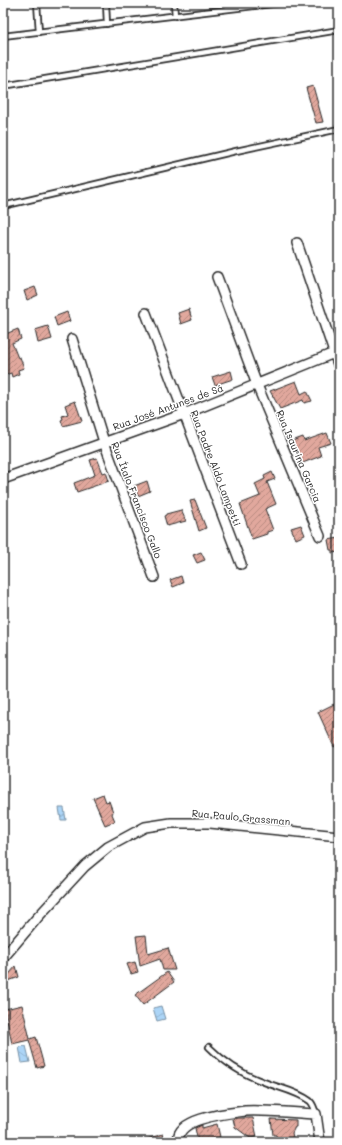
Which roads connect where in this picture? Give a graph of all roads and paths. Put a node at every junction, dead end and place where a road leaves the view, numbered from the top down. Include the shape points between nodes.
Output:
1 (37, 3) edge
2 (106, 3) edge
3 (174, 3) edge
4 (280, 3) edge
5 (245, 5) edge
6 (175, 16) junction
7 (107, 24) junction
8 (339, 30) edge
9 (39, 32) junction
10 (3, 36) edge
11 (3, 86) edge
12 (339, 129) edge
13 (3, 206) edge
14 (297, 243) dead end
15 (217, 277) dead end
16 (146, 313) dead end
17 (72, 338) dead end
18 (336, 352) edge
19 (339, 367) edge
20 (257, 385) junction
21 (184, 414) junction
22 (104, 442) junction
23 (3, 479) edge
24 (320, 536) dead end
25 (241, 564) dead end
26 (154, 577) dead end
27 (339, 836) edge
28 (3, 958) edge
29 (209, 1047) dead end
30 (316, 1114) junction
31 (179, 1140) edge
32 (320, 1142) edge

1 - 9 lane
2 - 7 lane
3 - 6 lane
4 - 5 lane
5 - 6 lane
6 - 7 lane
7 - 9 lane
8 - 11 lane
9 - 10 lane
12 - 13 lane
14 - 18 street
15 - 20 street, Rua Isaurina Garcia
16 - 21 street, Rua Padre Aldo Lampetti
17 - 22 street, Rua Ítalo Francisco Gallo
18 - 19 street
18 - 20 street, Rua José Antunes de Sá
20 - 21 street, Rua José Antunes de Sá
20 - 24 street, Rua Isaurina Garcia
21 - 22 street, Rua José Antunes de Sá
21 - 25 street, Rua Padre Aldo Lampetti
22 - 23 street, Rua José Antunes de Sá
22 - 26 street, Rua Ítalo Francisco Gallo
27 - 28 street, Rua Paulo Grassman via 210,823 171,823 146,827 108,847 85,866
29 - 30 lane via 241,1071 312,1102
30 - 31 street via 246,1111 221,1114 189,1124 181,1130
30 - 32 street

